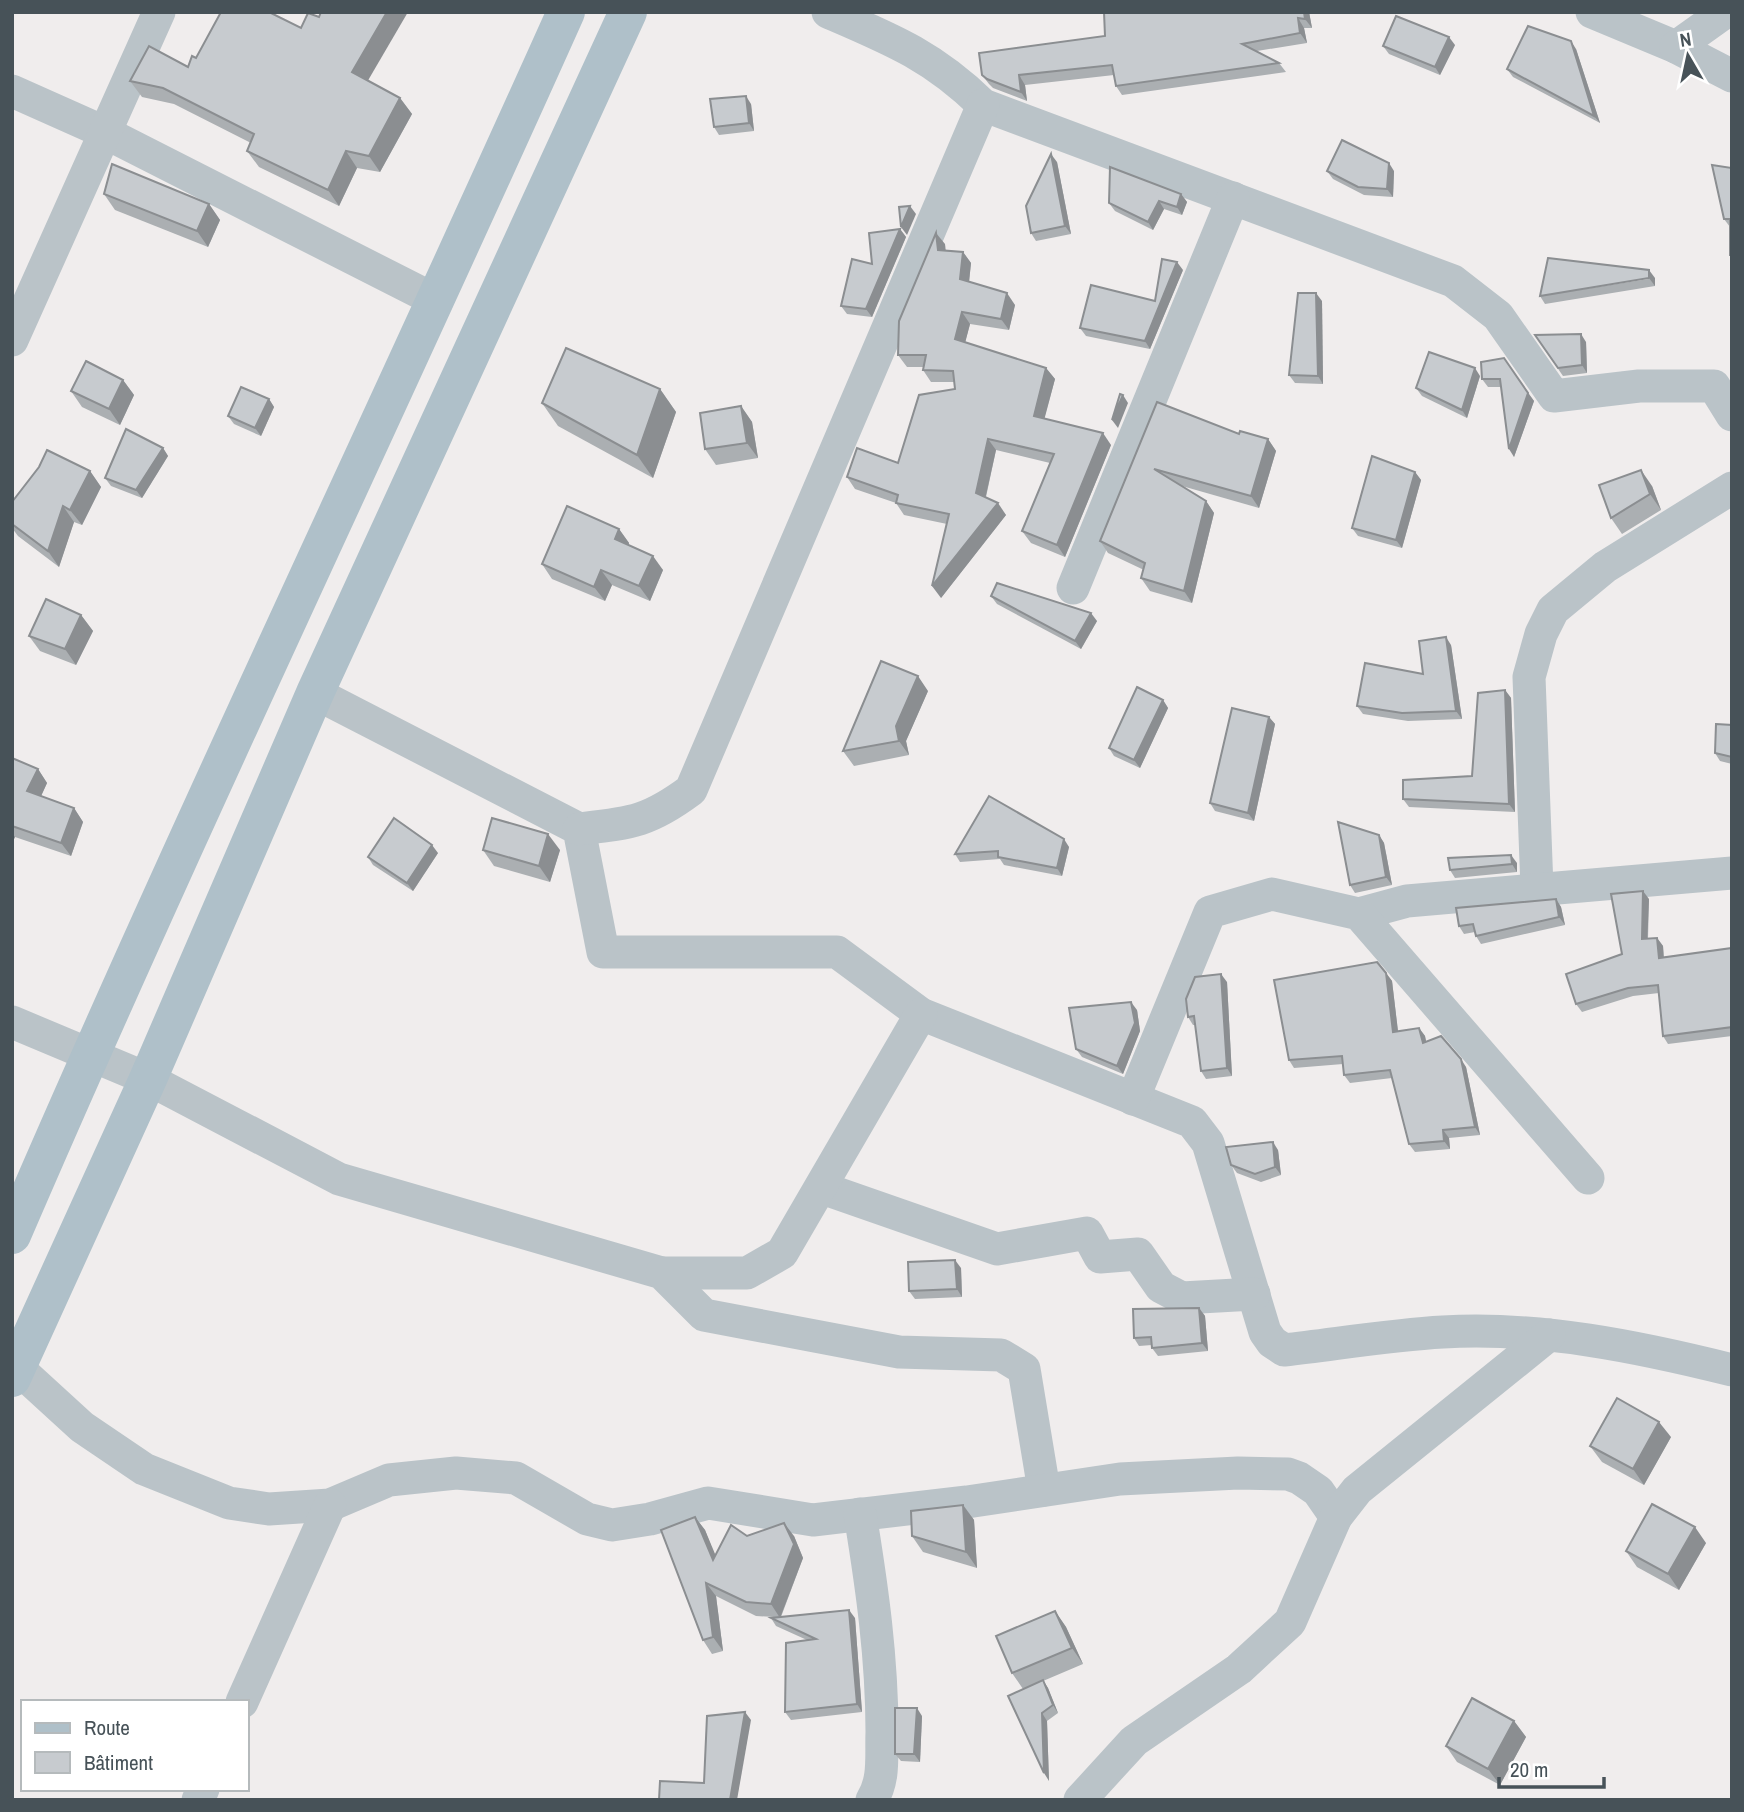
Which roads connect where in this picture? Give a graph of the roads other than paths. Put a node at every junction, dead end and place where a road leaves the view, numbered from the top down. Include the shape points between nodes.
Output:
1 (159, 12) edge
2 (566, 12) edge
3 (628, 12) edge
4 (828, 12) edge
5 (1592, 12) edge
6 (1725, 12) edge
7 (1676, 47) junction
8 (1732, 76) edge
9 (12, 91) edge
10 (983, 105) junction
11 (104, 132) junction
12 (1233, 198) junction
13 (437, 301) junction
14 (12, 340) edge
15 (1732, 415) edge
16 (1732, 488) edge
17 (1073, 588) dead end
18 (315, 692) junction
19 (579, 829) junction
20 (1732, 873) edge
21 (1537, 888) junction
22 (1359, 914) junction
23 (921, 1014) junction
24 (12, 1022) edge
25 (89, 1056) junction
26 (148, 1079) junction
27 (1133, 1099) junction
28 (1588, 1178) dead end
29 (822, 1188) junction
30 (12, 1235) edge
31 (662, 1272) junction
32 (1254, 1294) junction
33 (1549, 1335) junction
34 (14, 1369) edge
35 (1732, 1370) edge
36 (1044, 1490) junction
37 (330, 1505) junction
38 (860, 1514) junction
39 (1336, 1517) junction
40 (243, 1700) edge
41 (872, 1800) edge
42 (1080, 1800) edge

1 - 11 street
2 - 13 main road
3 - 18 main road
4 - 10 street via 909,47 953,75
5 - 7 street
6 - 7 street
7 - 8 street
9 - 11 street
10 - 12 street
10 - 19 street via 691,790 662,812 635,823
11 - 13 street
11 - 14 street
12 - 15 street via 1453,281 1497,316 1554,396 1639,386 1714,386
12 - 17 street
13 - 25 main road
16 - 21 street via 1605,567 1553,610 1541,634 1529,677
18 - 19 street
18 - 26 main road
19 - 23 street via 603,952 837,952
20 - 21 street
21 - 22 street via 1407,901
22 - 27 street via 1272,894 1210,912
22 - 28 street
23 - 27 street
23 - 29 street
24 - 25 street
25 - 26 street
25 - 30 main road
26 - 31 street via 339,1178
26 - 34 main road
27 - 32 street via 1192,1122 1208,1143
29 - 31 street via 782,1253 747,1273
29 - 32 street via 997,1250 1087,1233 1100,1257 1138,1254 1161,1287 1182,1298
31 - 36 street via 704,1315 899,1352 1001,1355 1024,1369
32 - 33 street via 1265,1332 1284,1350 1444,1331
33 - 35 street via 1653,1350
33 - 39 street via 1357,1490
34 - 37 street via 74,1420 144,1469 229,1503 269,1510
36 - 38 street
36 - 39 street via 1120,1479 1288,1474 1318,1491
37 - 38 street via 389,1480 456,1473 516,1478 587,1519 612,1525 708,1503 813,1520
37 - 40 street
38 - 41 street via 877,1619 882,1689 881,1781
39 - 42 street via 1290,1622 1240,1668 1133,1741

